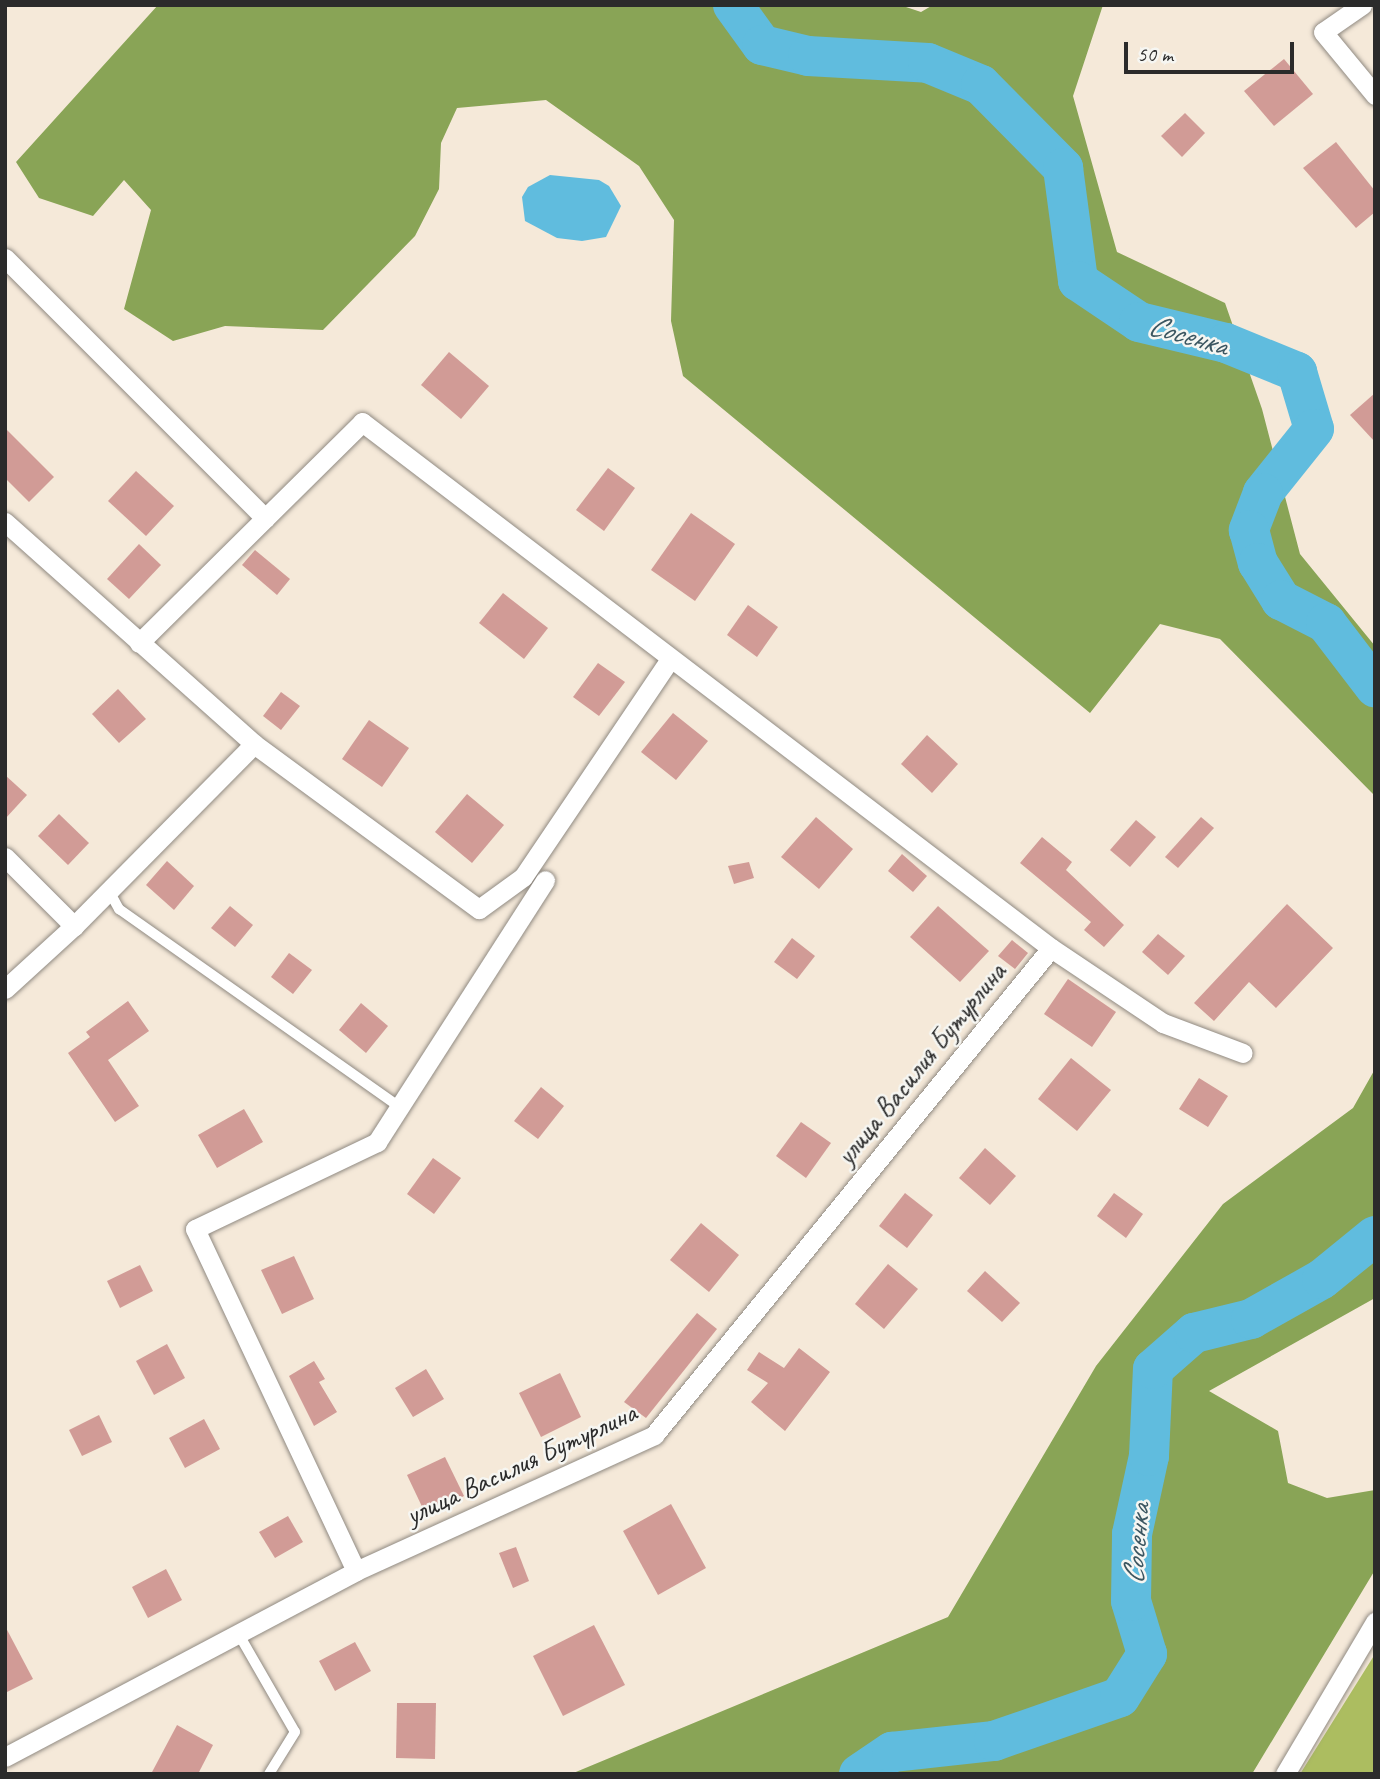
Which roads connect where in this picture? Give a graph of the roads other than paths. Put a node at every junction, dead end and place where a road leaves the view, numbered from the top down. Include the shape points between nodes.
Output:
1 (1362, 5) edge
2 (1375, 95) edge
3 (5, 258) edge
4 (265, 518) junction
5 (5, 522) edge
6 (139, 643) junction
7 (670, 659) junction
8 (254, 744) junction
9 (5, 857) edge
10 (545, 880) dead end
11 (109, 891) junction
12 (74, 926) junction
13 (1051, 948) junction
14 (5, 989) edge
15 (1242, 1054) dead end
16 (400, 1107) junction
17 (356, 1571) junction
18 (1375, 1622) edge
19 (238, 1633) junction
20 (5, 1757) edge
21 (269, 1774) edge
22 (1285, 1774) edge

1 - 2 street via 1323,32
3 - 4 street
4 - 6 street
4 - 7 street via 362,422
5 - 6 street
6 - 8 street
7 - 8 street via 523,877 479,909
7 - 13 street
8 - 11 street
9 - 12 street
10 - 16 street
11 - 12 street
11 - 16 lane via 119,909
12 - 14 street
13 - 15 street via 1163,1023
13 - 17 street, улица Василия Бутурлина via 654,1435
16 - 17 street via 377,1142 195,1229
17 - 19 street, улица Василия Бутурлина
18 - 22 street
19 - 20 street, улица Василия Бутурлина
19 - 21 lane via 295,1732

